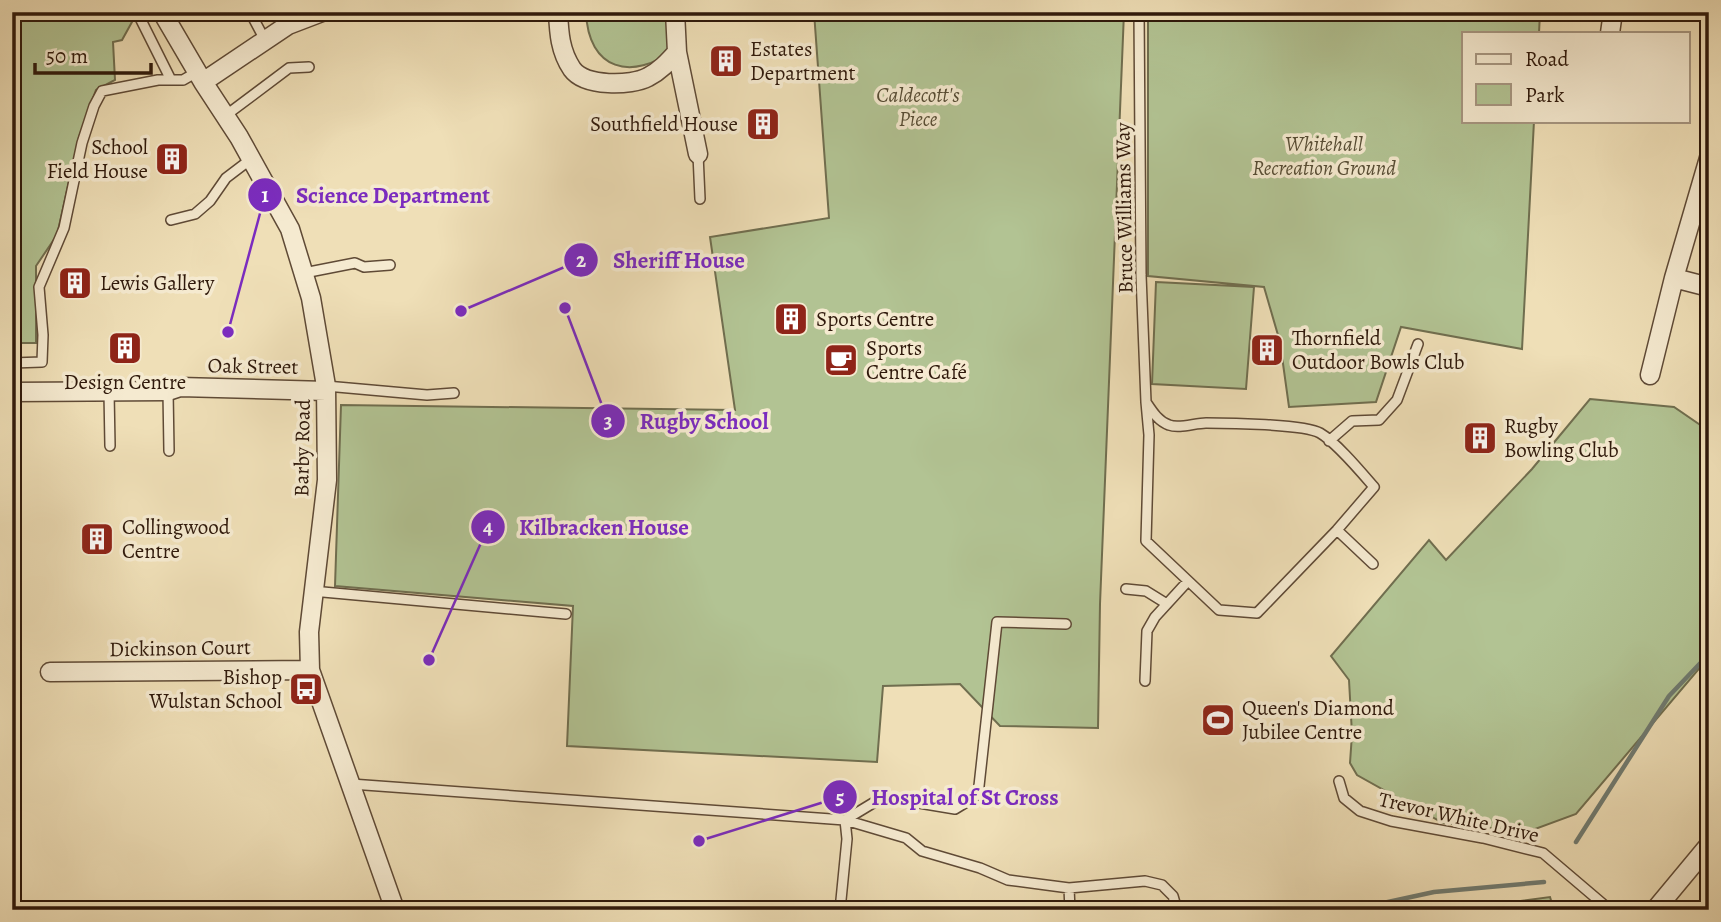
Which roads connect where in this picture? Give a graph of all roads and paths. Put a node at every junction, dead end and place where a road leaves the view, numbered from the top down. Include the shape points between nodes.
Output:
1 (137, 12) edge
2 (162, 12) edge
3 (250, 12) edge
4 (558, 12) edge
5 (675, 12) edge
6 (1139, 12) edge
7 (1613, 12) edge
8 (312, 14) edge
9 (1610, 32) edge
10 (265, 40) junction
11 (677, 52) junction
12 (309, 67) dead end
13 (200, 77) junction
14 (170, 78) junction
15 (225, 116) junction
16 (698, 154) joint
17 (1709, 158) edge
18 (251, 159) junction
19 (700, 199) dead end
20 (171, 220) dead end
21 (390, 265) dead end
22 (304, 273) junction
23 (1674, 278) junction
24 (1709, 287) edge
25 (1418, 344) dead end
26 (12, 363) edge
27 (1650, 375) dead end
28 (326, 388) junction
29 (168, 391) junction
30 (12, 392) edge
31 (109, 392) junction
32 (454, 393) dead end
33 (1146, 402) junction
34 (1329, 441) junction
35 (110, 446) dead end
36 (169, 451) dead end
37 (1337, 530) junction
38 (1373, 564) dead end
39 (1188, 581) junction
40 (1126, 589) dead end
41 (313, 592) junction
42 (1167, 604) junction
43 (566, 614) dead end
44 (1066, 624) dead end
45 (310, 670) junction
46 (50, 672) dead end
47 (1145, 681) dead end
48 (1339, 781) dead end
49 (349, 784) junction
50 (845, 820) junction
51 (1709, 845) edge
52 (1069, 888) junction
53 (395, 910) edge
54 (840, 910) edge
55 (1070, 910) edge
56 (1177, 910) edge
57 (1610, 910) edge
58 (1655, 910) edge

1 - 14 lane
2 - 13 street, Barby Road
3 - 10 lane
4 - 11 street via 560,45 573,72 596,82 621,84 647,78
5 - 11 street
6 - 33 lane, Bruce Williams Way
7 - 9 street
8 - 10 street
10 - 13 street
11 - 16 street
12 - 15 lane via 289,68
13 - 14 lane
13 - 15 street, Barby Road
14 - 26 lane via 102,91 82,143 64,228 39,287 42,362
15 - 18 street, Barby Road
16 - 19 lane
17 - 23 street
18 - 20 lane via 226,178 195,214
18 - 22 street, Barby Road via 290,229
21 - 22 lane via 355,263
22 - 28 street, Barby Road
23 - 24 street
23 - 27 street
25 - 34 lane via 1397,400 1379,420 1352,421
28 - 29 street, Oak Street via 180,387
28 - 32 lane
28 - 41 street, Barby Road via 327,480
29 - 31 street, Oak Street
29 - 36 lane
30 - 31 street, Oak Street
31 - 35 lane
33 - 34 lane, Bruce Williams Way via 1155,415 1173,426 1288,426 1319,432
33 - 39 lane, Bruce Williams Way via 1146,541
34 - 37 lane, Bruce Williams Way via 1374,487
37 - 38 lane
37 - 39 lane, Bruce Williams Way via 1257,613 1219,610
39 - 42 lane
40 - 42 lane via 1146,591
41 - 43 lane
41 - 45 street, Barby Road
42 - 47 lane via 1147,631
44 - 50 lane via 997,622 978,795 954,809 883,797
45 - 46 street, Dickinson Court
45 - 49 street, Barby Road
48 - 57 lane, Trevor White Drive via 1344,798 1360,811 1543,853
49 - 50 lane
49 - 53 street, Barby Road
50 - 52 lane via 906,838 922,851 1008,880
50 - 54 lane
51 - 58 street
52 - 55 lane
52 - 56 lane via 1145,881 1162,885 1173,896

